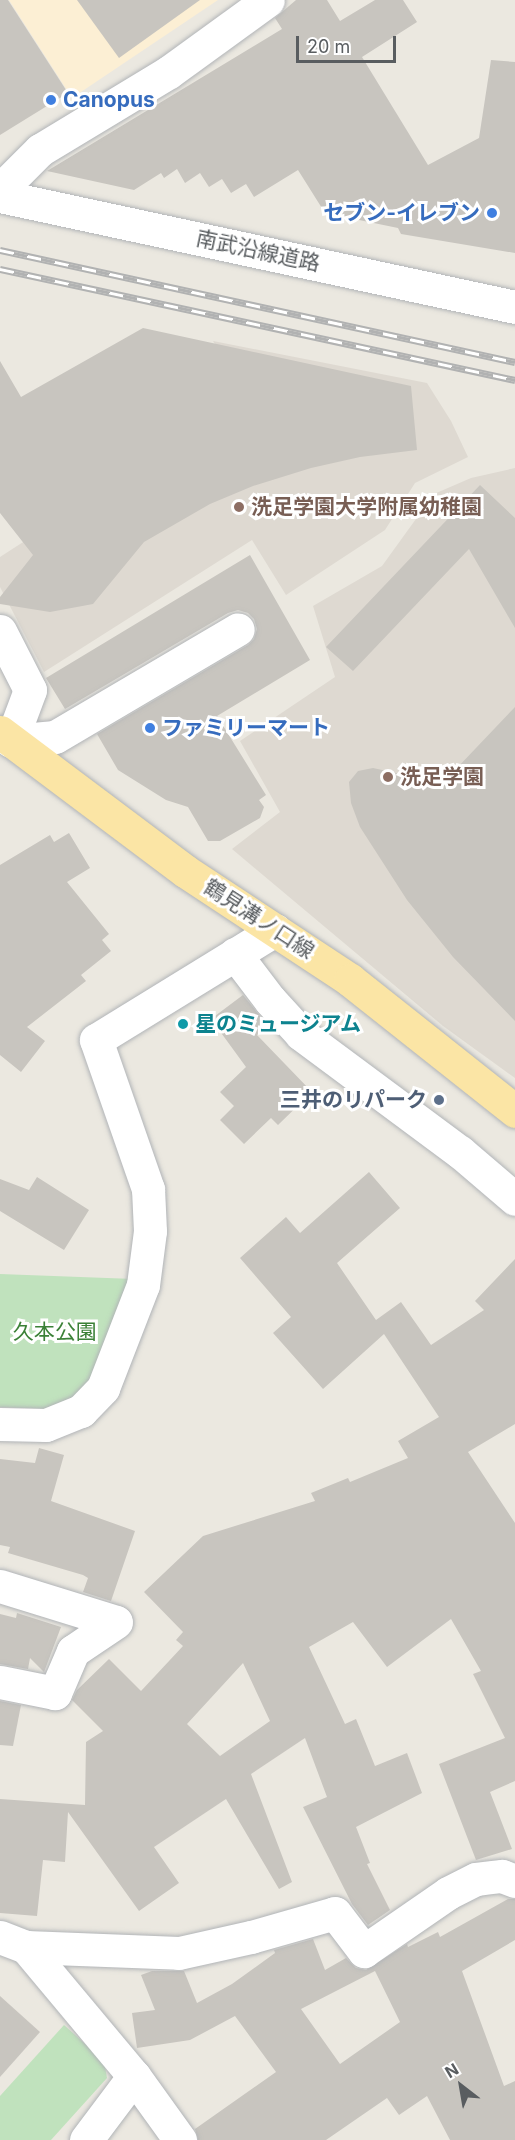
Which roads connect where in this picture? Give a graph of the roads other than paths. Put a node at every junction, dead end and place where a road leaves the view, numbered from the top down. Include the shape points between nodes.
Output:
1 (268, 0) edge
2 (0, 190) edge
3 (0, 196) edge
4 (515, 307) edge
5 (238, 629) dead end
6 (0, 631) edge
7 (6, 736) edge
8 (275, 930) junction
9 (235, 954) junction
10 (515, 1111) edge
11 (510, 1184) edge
12 (0, 1424) edge
13 (0, 1586) edge
14 (0, 1682) edge
15 (515, 1881) edge
16 (13, 1942) edge
17 (134, 2076) junction
18 (86, 2140) edge
19 (180, 2140) edge

1 - 2 street via 169,72 40,150
3 - 4 street, 南武沿線道路
5 - 7 street via 55,737
6 - 7 street via 30,690
7 - 8 main road, 鶴見溝ノ口線 via 185,871
8 - 9 street
8 - 10 main road, 鶴見溝ノ口線 via 350,980
9 - 11 street via 301,1034 460,1152
9 - 12 street via 96,1040 148,1189 150,1231 142,1285 103,1388 81,1411 46,1425
13 - 14 street via 116,1622 73,1651 55,1693
15 - 16 street via 502,1876 476,1879 448,1893 364,1951 335,1913 179,1953
16 - 17 street
17 - 18 street
17 - 19 street

